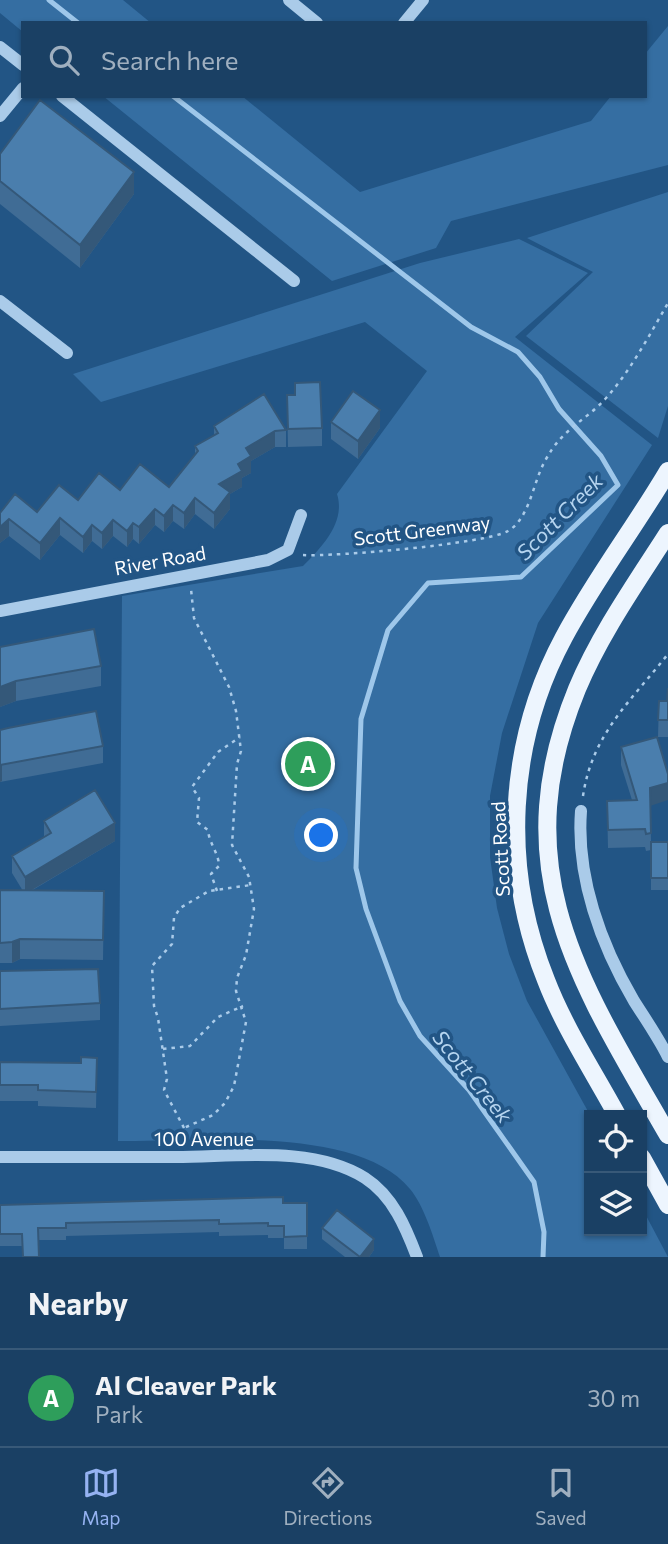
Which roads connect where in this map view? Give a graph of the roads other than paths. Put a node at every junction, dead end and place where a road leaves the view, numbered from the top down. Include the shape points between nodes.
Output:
1 (289, 0) edge
2 (422, 0) edge
3 (315, 21) edge
4 (406, 21) edge
5 (0, 47) edge
6 (21, 63) edge
7 (21, 90) edge
8 (65, 98) edge
9 (0, 116) edge
10 (294, 281) dead end
11 (0, 301) edge
12 (67, 352) dead end
13 (668, 471) edge
14 (301, 515) dead end
15 (668, 533) edge
16 (0, 611) edge
17 (581, 811) road end
18 (668, 1057) edge
19 (614, 1110) edge
20 (668, 1135) edge
21 (0, 1157) edge
22 (647, 1167) edge
23 (668, 1205) edge
24 (418, 1257) edge

1 - 3 street
2 - 4 street
5 - 6 street
7 - 9 street
8 - 10 street
11 - 12 street
13 - 19 main road, Scott Road via 552,660 524,746 516,803 519,877 536,951 555,1000
14 - 16 street, River Road via 288,550 268,560
15 - 20 main road via 578,688 553,768 548,846 555,904 584,987
17 - 18 street via 582,849 601,933
21 - 24 street, 100 Avenue via 303,1158 368,1180 392,1205
22 - 23 main road

